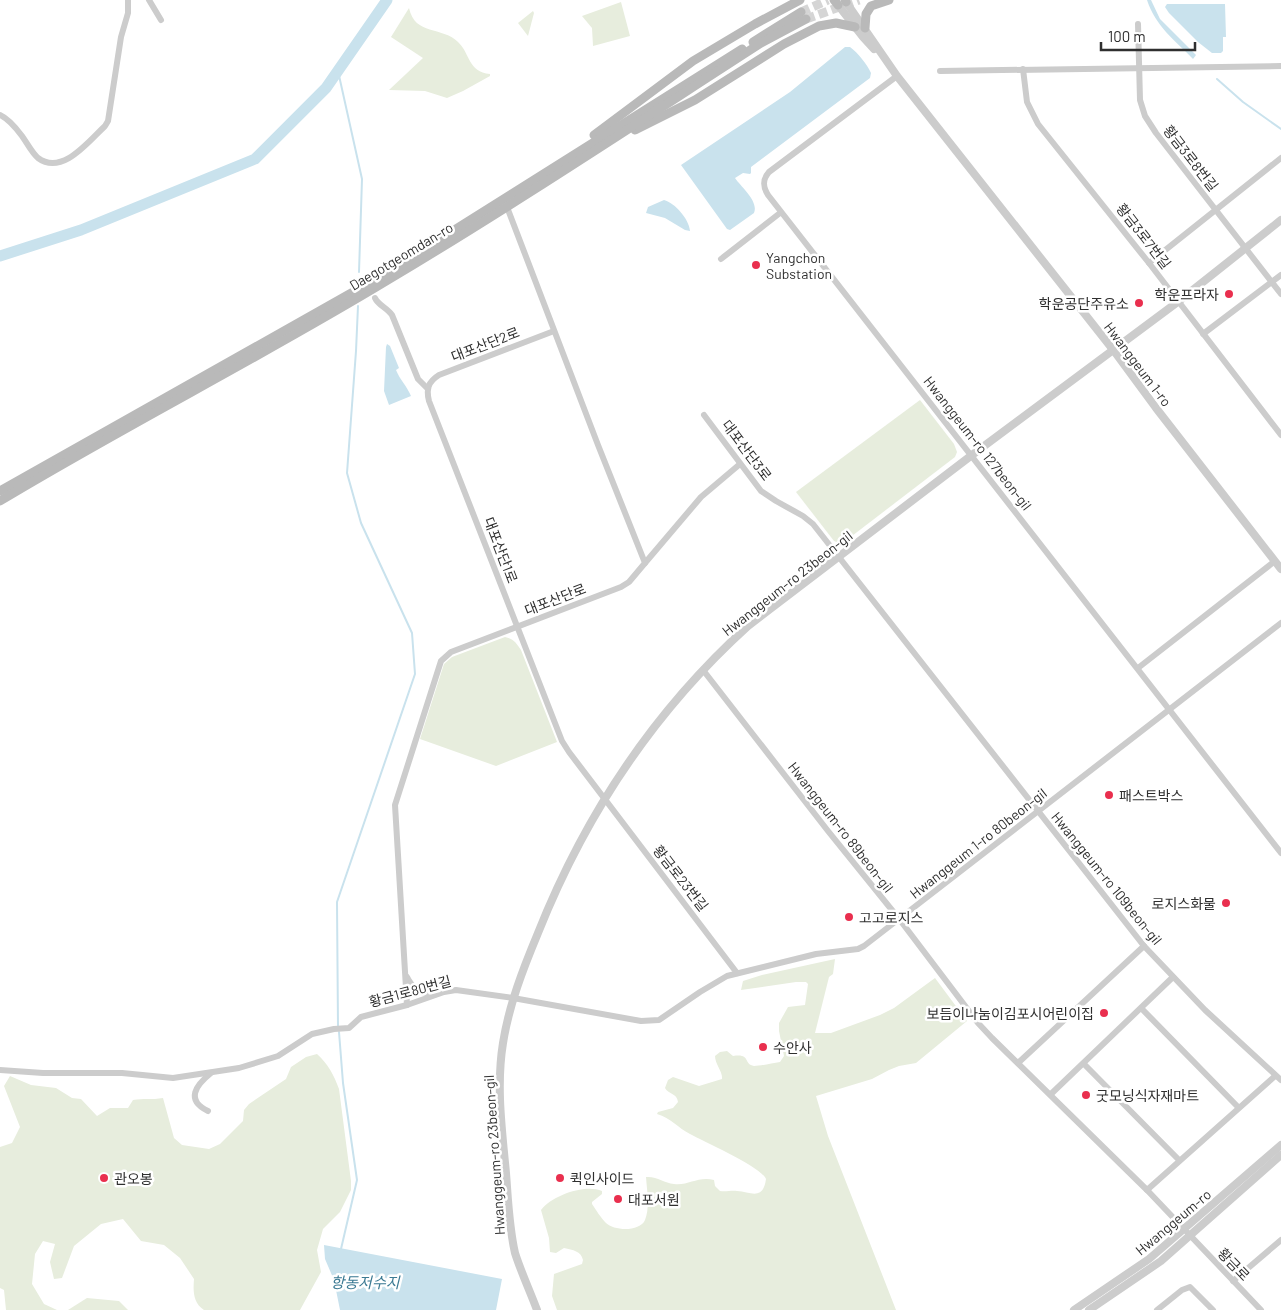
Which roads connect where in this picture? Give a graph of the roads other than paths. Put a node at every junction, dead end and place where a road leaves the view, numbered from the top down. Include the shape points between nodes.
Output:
1 (128, 0) edge
2 (149, 0) edge
3 (800, 0) tunnel mouth
4 (890, 0) edge
5 (841, 2) edge
6 (161, 20) dead end
7 (1138, 24) dead end
8 (855, 27) junction
9 (865, 28) junction
10 (883, 57) junction
11 (1281, 66) edge
12 (1139, 68) junction
13 (1024, 69) junction
14 (940, 71) dead end
15 (897, 76) junction
16 (0, 114) edge
17 (588, 155) junction
18 (1281, 158) edge
19 (531, 181) junction
20 (507, 207) junction
21 (1216, 211) junction
22 (780, 213) junction
23 (1281, 220) edge
24 (1245, 248) junction
25 (721, 259) dead end
26 (1150, 263) junction
27 (1281, 275) edge
28 (1272, 282) junction
29 (1281, 294) edge
30 (376, 298) dead end
31 (1178, 301) junction
32 (554, 330) junction
33 (1204, 334) junction
34 (1114, 351) junction
35 (428, 387) junction
36 (704, 415) dead end
37 (1281, 435) edge
38 (972, 455) junction
39 (740, 464) junction
40 (0, 491) edge
41 (0, 500) edge
42 (838, 558) junction
43 (1278, 559) edge
44 (645, 563) junction
45 (1281, 568) edge
46 (1281, 623) edge
47 (517, 627) junction
48 (1138, 668) junction
49 (703, 670) junction
50 (1170, 710) junction
51 (604, 799) junction
52 (1039, 812) junction
53 (1281, 853) edge
54 (900, 920) junction
55 (1144, 946) junction
56 (738, 972) junction
57 (405, 974) junction
58 (1173, 977) junction
59 (435, 995) junction
60 (513, 998) junction
61 (407, 1006) junction
62 (1142, 1009) junction
63 (1018, 1063) junction
64 (1084, 1064) junction
65 (0, 1070) edge
66 (212, 1072) junction
67 (1278, 1078) edge
68 (1051, 1094) junction
69 (1238, 1108) junction
70 (208, 1111) dead end
71 (1281, 1145) edge
72 (1281, 1155) edge
73 (1179, 1160) junction
74 (1147, 1190) junction
75 (1187, 1233) junction
76 (1281, 1240) edge
77 (1233, 1281) junction
78 (537, 1310) edge
79 (1074, 1310) edge
80 (1089, 1310) edge
81 (1157, 1310) edge
82 (1213, 1310) edge
83 (1261, 1310) edge

1 - 16 street via 108,121 67,160 54,164 38,158
2 - 6 street
3 - 19 main road via 693,61
4 - 9 main road via 871,6 866,14
5 - 8 street, Hwanggeum 1-ro
5 - 9 street, Hwanggeum 1-ro
7 - 12 street, 황금3로8번길
8 - 10 street, Hwanggeum 1-ro
8 - 17 main road via 836,23 820,26 784,44 695,100
9 - 10 street, Hwanggeum 1-ro
10 - 15 street, Hwanggeum 1-ro
11 - 12 street
12 - 13 street
12 - 21 street, 황금3로8번길 via 1140,100 1145,116
13 - 14 street
13 - 26 street, 황금3로7번길 via 1025,94 1034,117
15 - 22 street, Hwanggeum-ro 127beon-gil via 766,176 764,189
15 - 34 street, Hwanggeum 1-ro
17 - 19 main road, Daegotgeomdan-ro via 804,15
17 - 20 main road, Daegotgeomdan-ro
18 - 21 street, 황금3로8번길
19 - 40 main road, Daegotgeomdan-ro via 378,278
20 - 32 street
20 - 41 main road, Daegotgeomdan-ro via 320,320
21 - 24 street
21 - 26 street
22 - 25 street
22 - 38 street, Hwanggeum-ro 127beon-gil
23 - 24 street, Hwanggeum-ro 23beon-gil
24 - 28 street
24 - 31 street, Hwanggeum-ro 23beon-gil
26 - 31 street, 황금3로7번길
27 - 28 street
28 - 29 street
28 - 33 street
30 - 35 street via 378,304 392,315 418,379
31 - 33 street, 황금3로7번길
31 - 34 street, Hwanggeum-ro 23beon-gil
32 - 35 street, 대포산단2로 via 447,372 435,378
32 - 44 street
33 - 37 street, 황금3로7번길
34 - 38 street, Hwanggeum-ro 23beon-gil
34 - 43 street, Hwanggeum 1-ro
35 - 47 street, 대포산단1로 via 432,408
36 - 39 street, 대포산단3로
38 - 42 street, Hwanggeum-ro 23beon-gil
38 - 48 street, Hwanggeum-ro 127beon-gil
39 - 42 street, 대포산단3로 via 761,491 808,520
39 - 44 street, 대포산단로 via 701,497
42 - 49 street, Hwanggeum-ro 23beon-gil via 748,626
42 - 52 street, Hwanggeum-ro 109beon-gil
43 - 45 street, Hwanggeum 1-ro
43 - 48 street
44 - 47 street, 대포산단로 via 626,584
46 - 50 street, Hwanggeum 1-ro 80beon-gil
47 - 51 street, 대포산단1로 via 562,741
47 - 57 street, 대포산단로 via 451,652 444,658 424,710 395,805
48 - 50 street, Hwanggeum-ro 127beon-gil
49 - 51 street, Hwanggeum-ro 23beon-gil via 655,726
49 - 54 street, Hwanggeum-ro 89beon-gil
50 - 52 street, Hwanggeum 1-ro 80beon-gil
50 - 53 street, Hwanggeum-ro 127beon-gil
51 - 56 street, 황금로23번길
51 - 60 street, Hwanggeum-ro 23beon-gil via 562,876
52 - 54 street, Hwanggeum 1-ro 80beon-gil
52 - 55 street, Hwanggeum-ro 109beon-gil
54 - 56 street, Hwanggeum 1-ro 80beon-gil via 858,949 816,954
54 - 63 street, Hwanggeum-ro 89beon-gil via 978,1023
55 - 58 street, Hwanggeum-ro 109beon-gil
55 - 63 street
56 - 60 street, Hwanggeum 1-ro 80beon-gil via 714,982 667,1016 649,1022
57 - 59 street via 417,991
57 - 61 street, 대포산단로
58 - 62 street
58 - 67 street, Hwanggeum-ro 109beon-gil
59 - 60 street, 황금1로80번길 via 456,990
59 - 61 street, 황금1로80번길
60 - 78 street, Hwanggeum-ro 23beon-gil via 501,1058 502,1126 513,1243
61 - 66 street, 황금1로80번길 via 361,1017 347,1029 312,1034 278,1056
62 - 64 street
62 - 69 street
63 - 68 street, Hwanggeum-ro 89beon-gil
64 - 68 street
64 - 73 street
65 - 66 street via 122,1073 173,1078
66 - 70 street via 198,1085 195,1096 199,1107
67 - 69 street
68 - 74 street, Hwanggeum-ro 89beon-gil
69 - 73 street
71 - 75 street, Hwanggeum-ro
72 - 75 street, Hwanggeum-ro
73 - 74 street
74 - 75 street, Hwanggeum-ro 89beon-gil
75 - 77 street, 황금로
75 - 79 street, Hwanggeum-ro
75 - 80 street, Hwanggeum-ro via 1153,1266
76 - 77 street
77 - 83 street, 황금로
81 - 82 street via 1190,1287

